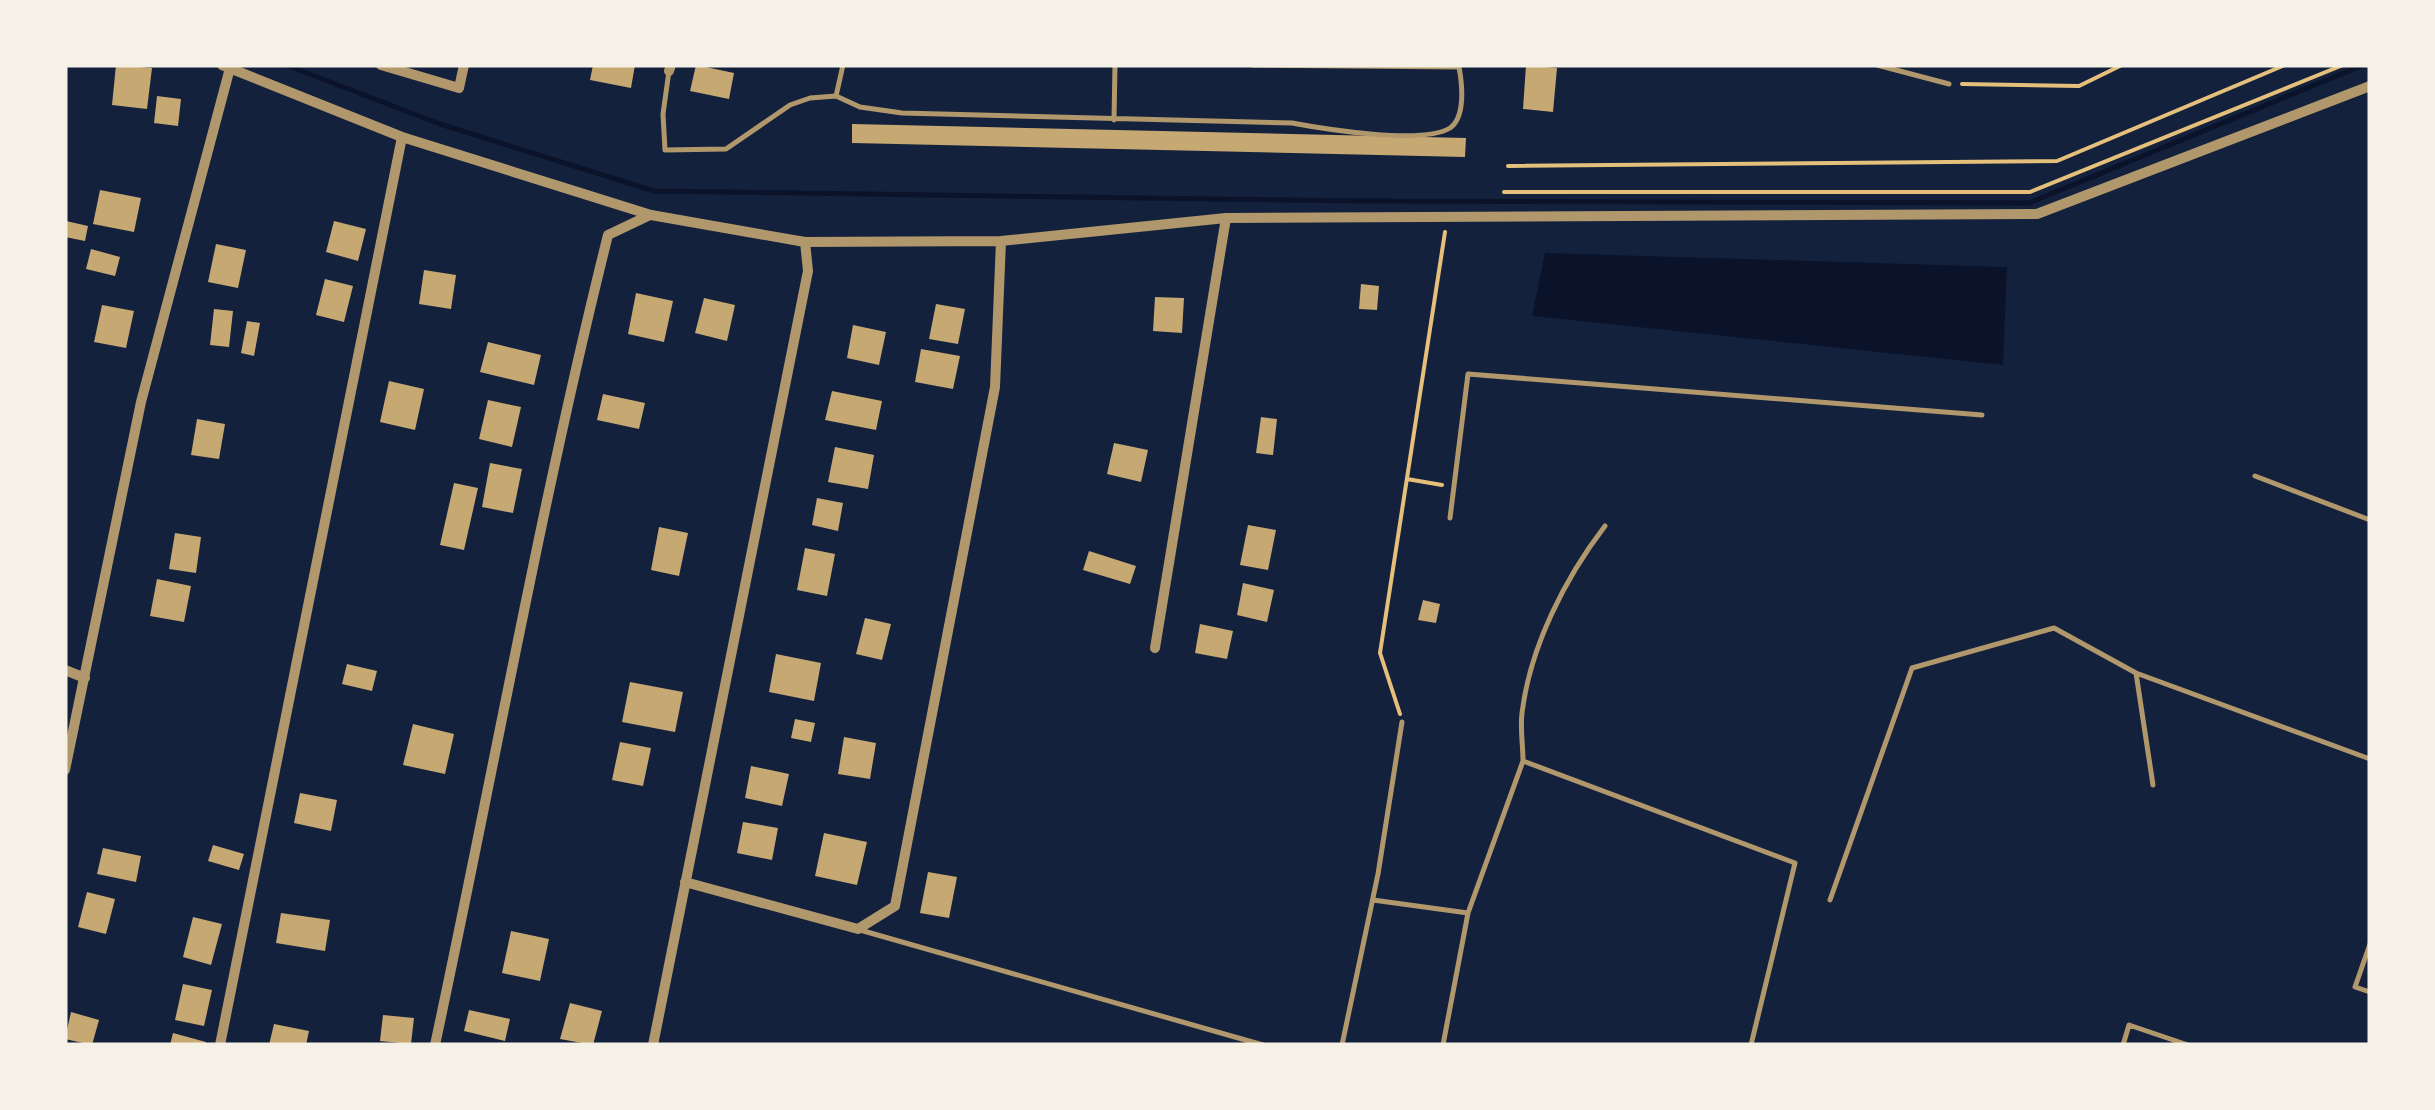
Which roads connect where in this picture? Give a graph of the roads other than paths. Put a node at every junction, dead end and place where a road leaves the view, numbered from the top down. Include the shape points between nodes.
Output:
1 (381, 65) edge
2 (464, 65) edge
3 (843, 65) edge
4 (1115, 65) edge
5 (1252, 65) edge
6 (1877, 65) edge
7 (226, 66) edge
8 (1459, 66) edge
9 (670, 68) edge
10 (1949, 84) road end
11 (2370, 86) edge
12 (836, 96) junction
13 (1114, 120) junction
14 (402, 137) junction
15 (651, 215) junction
16 (1226, 218) junction
17 (1001, 241) junction
18 (805, 242) junction
19 (1982, 416) dead end
20 (2255, 476) dead end
21 (1450, 518) dead end
22 (2370, 520) edge
23 (1605, 526) dead end
24 (1155, 648) dead end
25 (65, 670) edge
26 (2136, 673) junction
27 (85, 678) junction
28 (1402, 722) road end
29 (2370, 758) edge
30 (1523, 761) junction
31 (65, 770) edge
32 (2153, 784) dead end
33 (685, 882) junction
34 (1373, 900) junction
35 (1830, 900) dead end
36 (1468, 912) junction
37 (858, 930) junction
38 (2370, 944) edge
39 (2370, 992) edge
40 (220, 1045) edge
41 (435, 1045) edge
42 (653, 1045) edge
43 (1262, 1045) edge
44 (1342, 1045) edge
45 (1442, 1045) edge
46 (1751, 1045) edge
47 (2123, 1045) edge
48 (2188, 1045) edge

1 - 2 street via 460,88
3 - 12 lane
4 - 13 lane
5 - 8 lane
6 - 10 lane
7 - 14 street
7 - 27 street via 140,402
8 - 13 lane via 1459,117 1435,132 1347,134 1292,123
9 - 12 lane via 665,150 726,149 790,106
11 - 16 street via 2037,214
12 - 13 lane via 860,107 902,112
14 - 15 street
14 - 40 street
15 - 18 street
15 - 41 street via 608,235
16 - 17 street
16 - 24 street
17 - 18 street
17 - 37 street via 995,387 896,906
18 - 33 street via 808,271
19 - 21 lane via 1468,374
20 - 22 lane
23 - 30 lane via 1576,563 1537,653 1522,714
25 - 27 street
26 - 29 lane
26 - 32 lane
26 - 35 lane via 2054,628 1912,668
27 - 31 street
28 - 34 lane
30 - 36 lane
30 - 46 lane via 1795,863
33 - 37 street
33 - 42 street
34 - 36 lane
34 - 44 lane
36 - 45 lane
37 - 43 lane
38 - 39 lane via 2355,987
47 - 48 lane via 2129,1024

